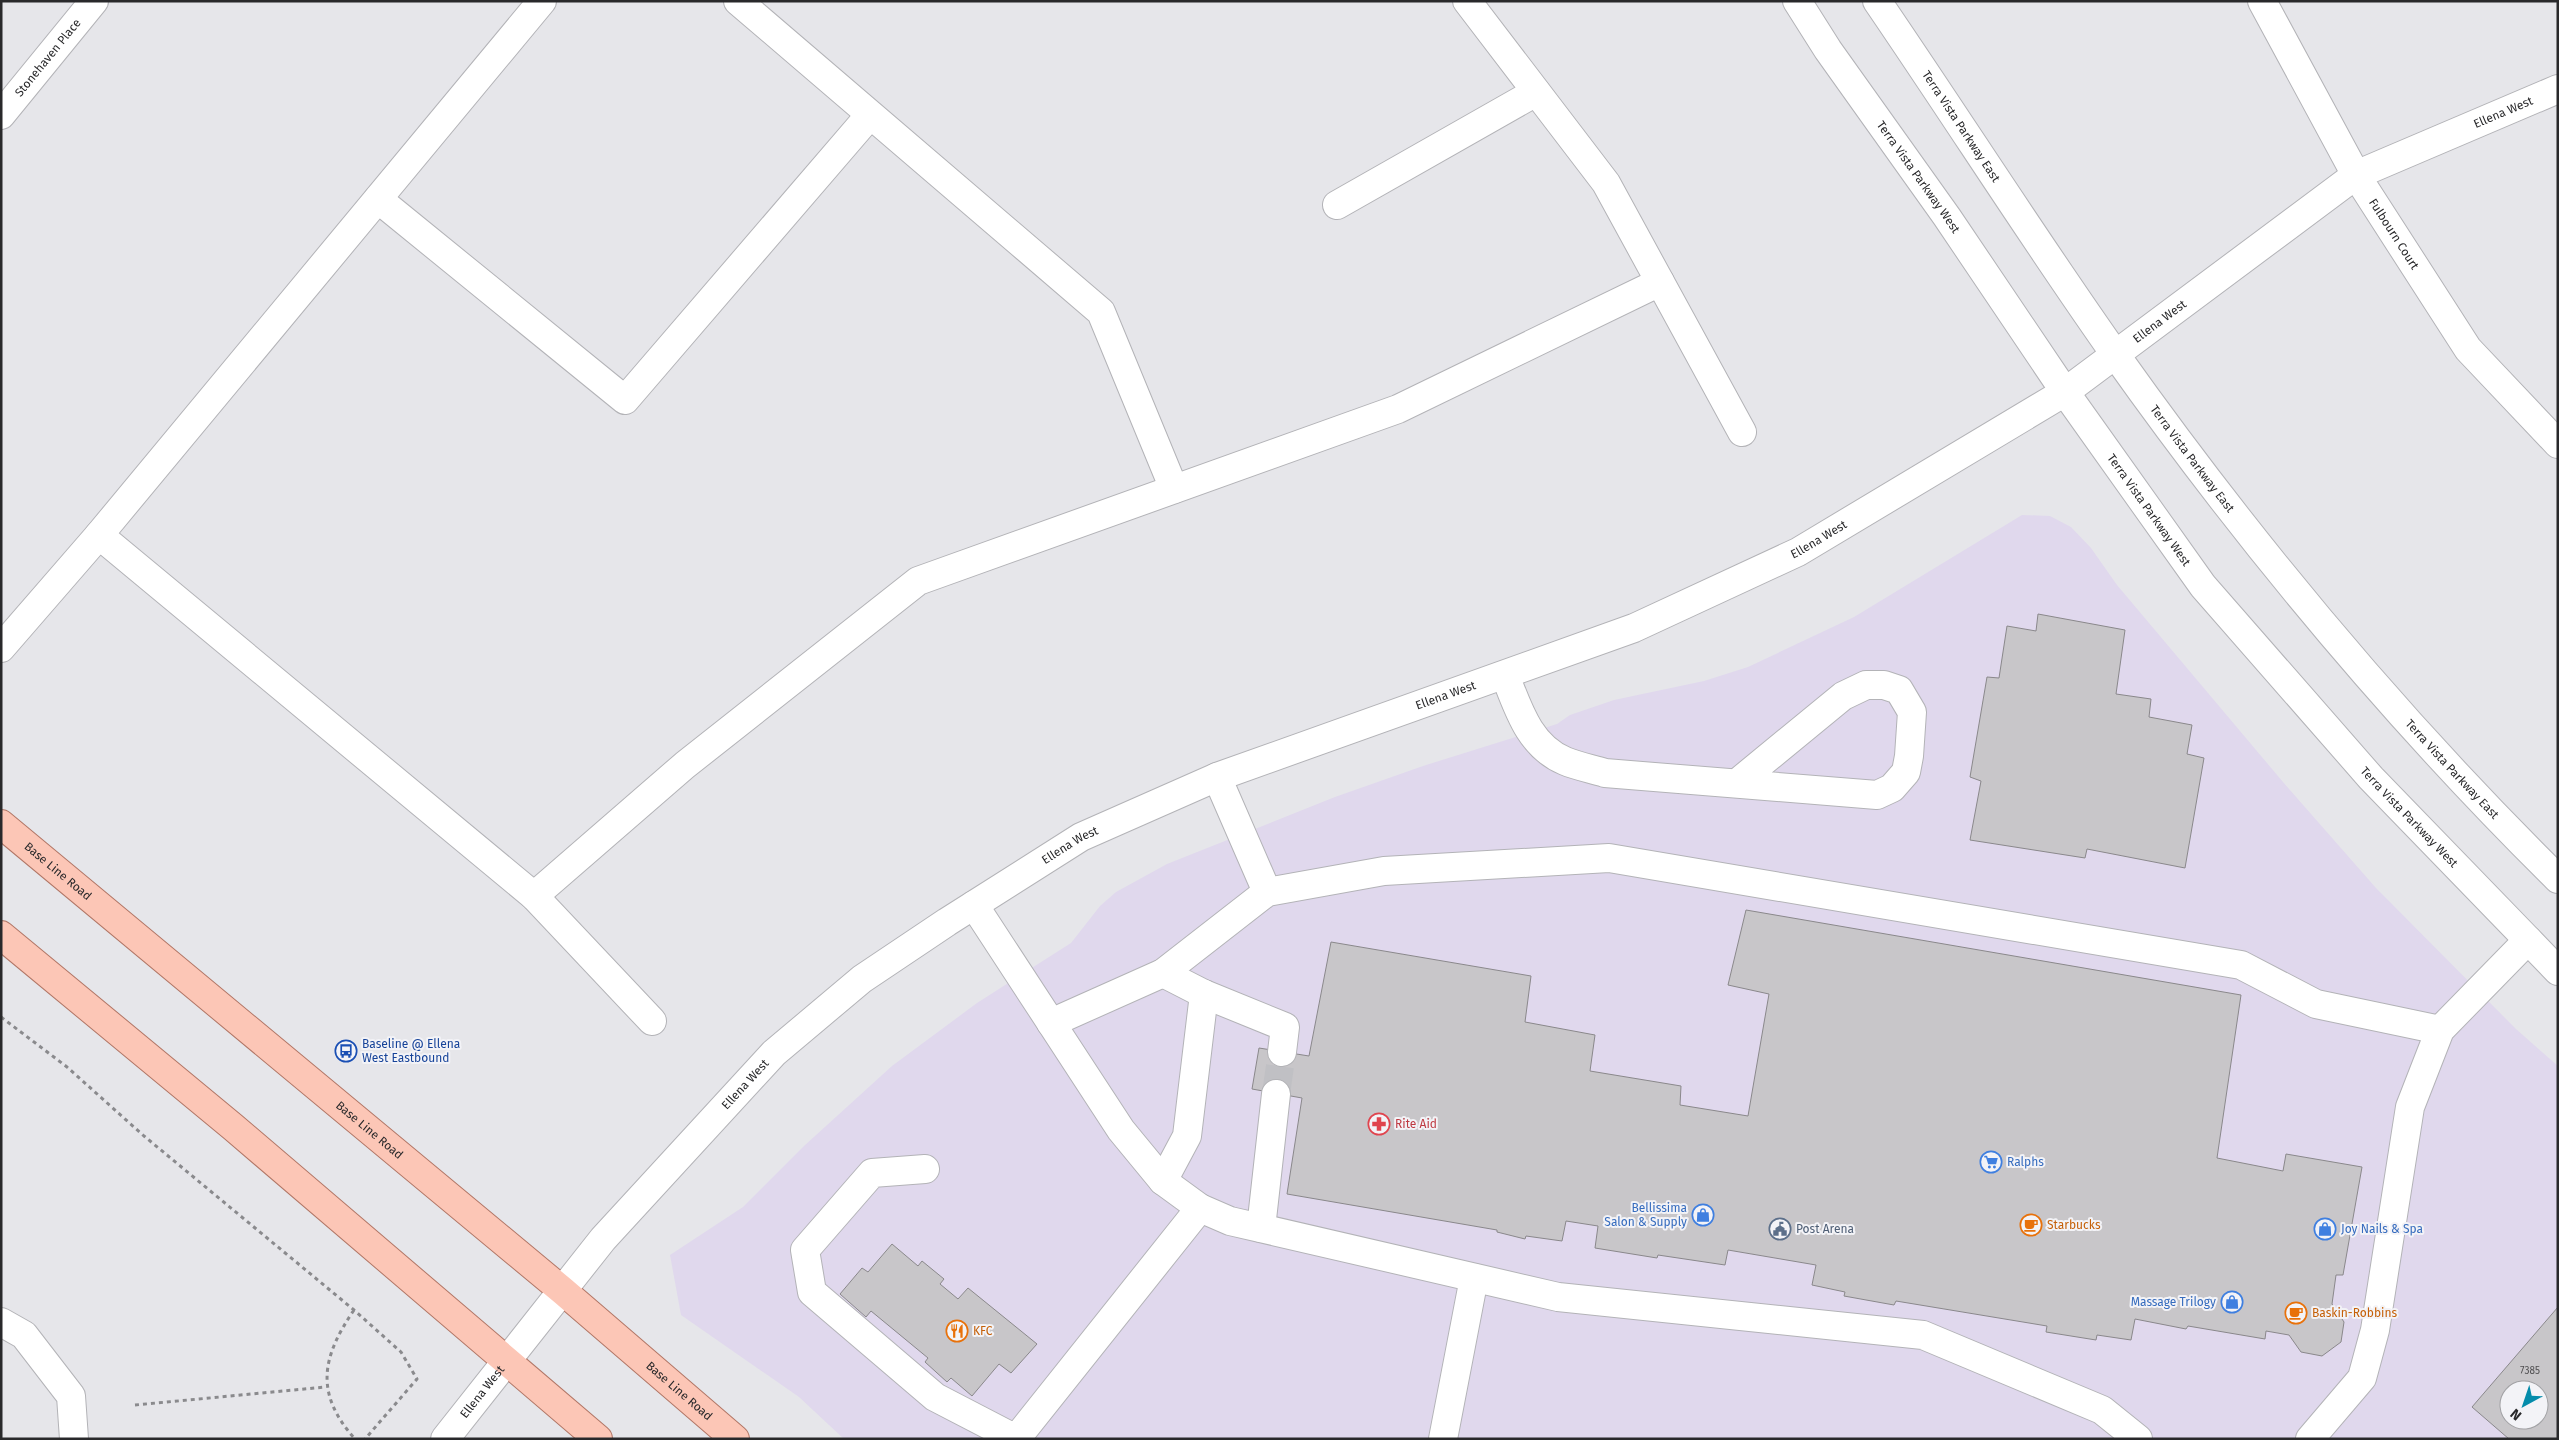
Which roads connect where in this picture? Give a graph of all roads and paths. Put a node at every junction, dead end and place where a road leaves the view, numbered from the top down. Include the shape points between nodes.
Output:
1 (94, 1) edge
2 (542, 1) edge
3 (738, 1) edge
4 (1467, 1) edge
5 (1797, 1) edge
6 (1878, 1) edge
7 (2262, 1) edge
8 (2558, 89) edge
9 (1536, 92) junction
10 (1, 115) edge
11 (870, 115) junction
12 (2356, 175) junction
13 (378, 199) junction
14 (1337, 205) dead end
15 (1660, 282) junction
16 (2114, 353) junction
17 (2065, 392) junction
18 (1742, 432) dead end
19 (2558, 444) edge
20 (1174, 489) junction
21 (99, 535) junction
22 (1, 648) edge
23 (1505, 675) junction
24 (1217, 778) junction
25 (1737, 783) junction
26 (1, 824) edge
27 (2558, 879) edge
28 (1267, 892) junction
29 (534, 896) junction
30 (974, 905) junction
31 (1, 935) edge
32 (2528, 940) junction
33 (2558, 971) edge
34 (1164, 973) junction
35 (1204, 994) junction
36 (1, 1017) edge
37 (652, 1021) dead end
38 (1051, 1023) junction
39 (2440, 1030) junction
40 (1282, 1052) tunnel mouth
41 (1276, 1094) tunnel mouth
42 (925, 1169) dead end
43 (1163, 1181) junction
44 (1200, 1208) junction
45 (1261, 1228) junction
46 (1474, 1278) junction
47 (563, 1291) junction
48 (354, 1310) junction
49 (1, 1322) edge
50 (508, 1361) junction
51 (326, 1387) junction
52 (135, 1405) dead end
53 (74, 1439) edge
54 (355, 1439) edge
55 (365, 1439) edge
56 (445, 1439) edge
57 (598, 1439) edge
58 (735, 1439) edge
59 (1016, 1439) edge
60 (1443, 1439) edge
61 (2138, 1439) edge
62 (2310, 1439) edge

1 - 10 street, Stonehaven Place
2 - 13 street
3 - 11 street
4 - 9 street
5 - 17 street, Terra Vista Parkway West
6 - 16 street, Terra Vista Parkway East
7 - 12 street, Fulbourn Court
8 - 12 street, Ellena West
9 - 14 street
9 - 15 street via 1606,183
11 - 13 street via 625,400
11 - 20 street via 1101,312
12 - 16 street, Ellena West
12 - 19 street, Fulbourn Court via 2468,349
13 - 21 street
15 - 18 street
15 - 20 street via 1398,409
16 - 17 street, Ellena West
16 - 27 street, Terra Vista Parkway East via 2219,493 2340,644 2458,776
17 - 23 street, Ellena West via 1798,552 1634,628
17 - 32 street, Terra Vista Parkway West via 2203,586 2371,778
20 - 29 street via 918,581 686,765
21 - 22 street
21 - 29 street
23 - 24 street, Ellena West
23 - 25 street via 1527,728 1541,746 1564,761 1605,773
24 - 28 street
24 - 30 street, Ellena West via 1081,838
25 - 25 street via 1878,794 1892,788 1906,772 1912,712 1899,690 1884,685 1866,686 1843,696
26 - 47 main road, Base Line Road
28 - 34 street
28 - 39 street via 1384,871 1609,858 2241,965 2316,1004
29 - 37 street
30 - 38 street
30 - 47 street, Ellena West via 862,979 774,1053 603,1238
31 - 50 main road via 241,1133
32 - 33 street, Terra Vista Parkway West
32 - 39 street
34 - 35 street
34 - 38 street
35 - 40 street via 1285,1027
35 - 43 street via 1187,1136
36 - 48 path via 67,1067
38 - 43 street via 1121,1130
39 - 62 street via 2410,1107 2375,1330 2362,1378
41 - 45 street
42 - 59 street via 872,1173 805,1250 812,1292 935,1397
43 - 44 street
44 - 45 street via 1230,1221
44 - 59 street
45 - 46 street
46 - 60 street
46 - 61 street via 1558,1296 1923,1335 2102,1410
47 - 50 street, Ellena West
47 - 58 main road, Base Line Road
48 - 51 path via 337,1335 330,1354
48 - 55 path via 401,1352 417,1378
49 - 53 street via 24,1335 71,1396
50 - 56 street, Ellena West
50 - 57 main road
51 - 52 path
51 - 54 path via 334,1410

